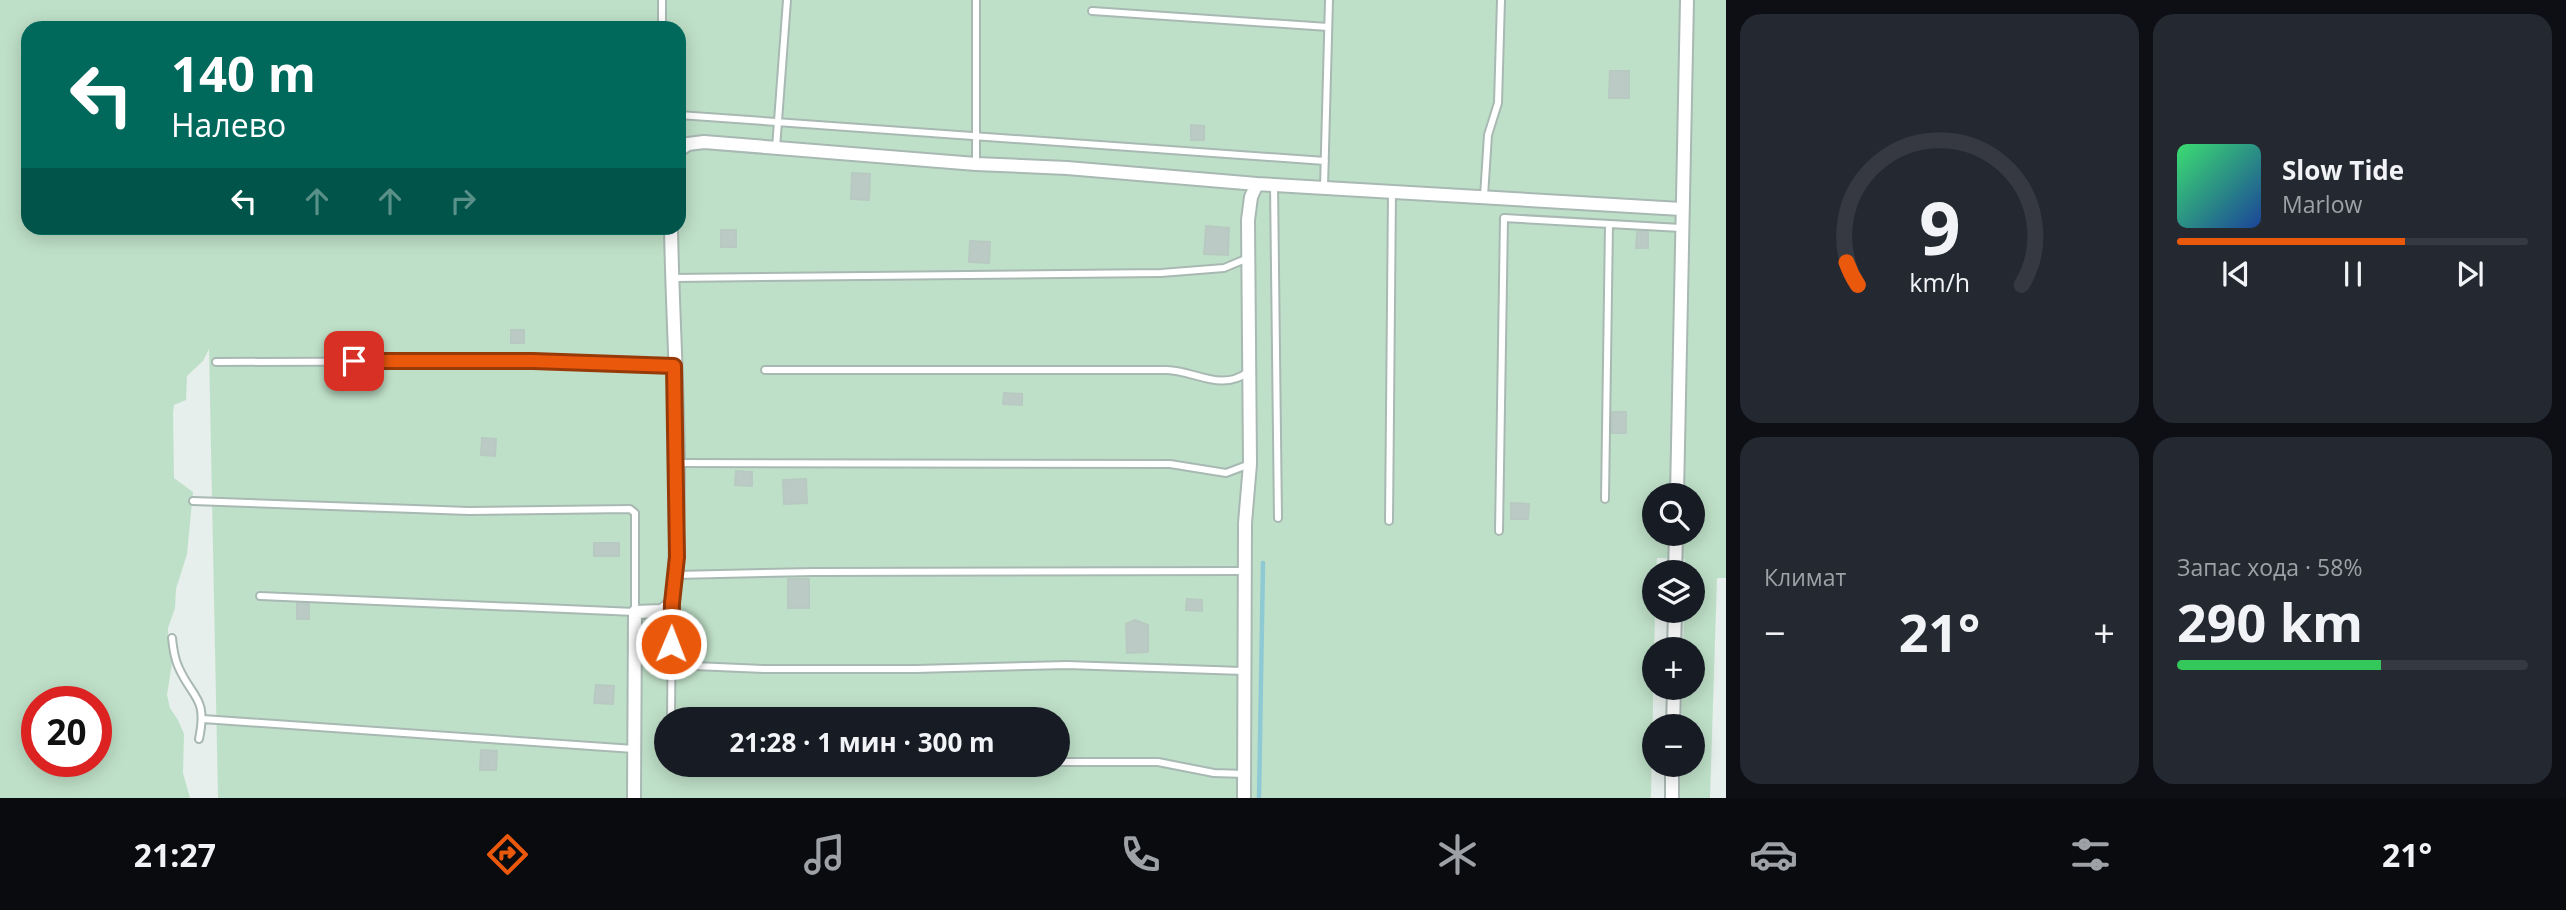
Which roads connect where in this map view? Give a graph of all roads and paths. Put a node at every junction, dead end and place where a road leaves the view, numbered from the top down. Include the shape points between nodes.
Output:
1 (662, 0) edge
2 (787, 0) edge
3 (976, 0) edge
4 (1329, 0) edge
5 (1501, 0) edge
6 (1687, 0) edge
7 (1092, 11) dead end
8 (662, 21) edge
9 (1328, 27) junction
10 (686, 115) edge
11 (778, 120) junction
12 (976, 136) junction
13 (686, 146) edge
14 (776, 149) junction
15 (1325, 161) junction
16 (976, 164) junction
17 (1257, 184) junction
18 (1274, 185) junction
19 (1324, 188) junction
20 (1392, 191) junction
21 (1484, 196) junction
22 (1681, 209) junction
23 (1609, 224) junction
24 (1681, 228) junction
25 (671, 235) edge
26 (1249, 258) junction
27 (672, 278) junction
28 (216, 362) dead end
29 (674, 366) junction
30 (765, 370) dead end
31 (1250, 371) junction
32 (677, 463) junction
33 (1250, 464) junction
34 (1677, 483) edge
35 (1605, 499) dead end
36 (193, 501) dead end
37 (1278, 518) dead end
38 (1389, 521) dead end
39 (1499, 531) dead end
40 (1246, 571) junction
41 (675, 575) junction
42 (260, 596) dead end
43 (672, 603) junction
44 (635, 612) junction
45 (172, 638) dead end
46 (671, 665) junction
47 (1245, 671) junction
48 (670, 707) edge
49 (203, 719) junction
50 (199, 739) dead end
51 (634, 749) junction
52 (1070, 762) edge
53 (1245, 774) junction
54 (1672, 777) edge
55 (634, 798) edge
56 (1244, 798) edge
57 (1672, 798) edge

1 - 8 lane
2 - 11 lane
3 - 12 lane
4 - 9 lane
5 - 21 lane via 1498,103 1488,135
6 - 22 street
7 - 9 lane
9 - 15 lane
10 - 11 lane
11 - 12 lane
11 - 14 lane
12 - 15 lane
12 - 16 lane
13 - 14 street via 704,142
14 - 16 street
15 - 19 lane
16 - 17 street
17 - 18 street
17 - 26 street via 1248,220
18 - 19 street
18 - 37 lane
19 - 20 street
20 - 21 street
20 - 38 lane
21 - 22 street
22 - 24 street
23 - 24 lane
23 - 35 lane
23 - 39 lane via 1504,218
24 - 34 street
25 - 27 street
26 - 27 lane via 1224,268 1161,273
26 - 31 street
27 - 29 street
28 - 29 lane via 519,361
29 - 32 street
30 - 31 lane via 1167,370 1214,382 1239,379
31 - 33 street
32 - 33 lane via 1170,464 1226,473
32 - 41 street
33 - 40 street
36 - 44 lane via 469,511 630,509 635,513
40 - 41 lane
40 - 47 street
41 - 43 street
42 - 44 lane
43 - 44 street via 662,611
43 - 46 lane
44 - 51 street
45 - 49 lane via 179,669 195,692
46 - 47 lane via 916,669 1067,664
46 - 48 lane
47 - 53 street
49 - 50 lane
49 - 51 lane
51 - 55 street
52 - 53 lane via 1158,762
53 - 56 street
54 - 57 street

